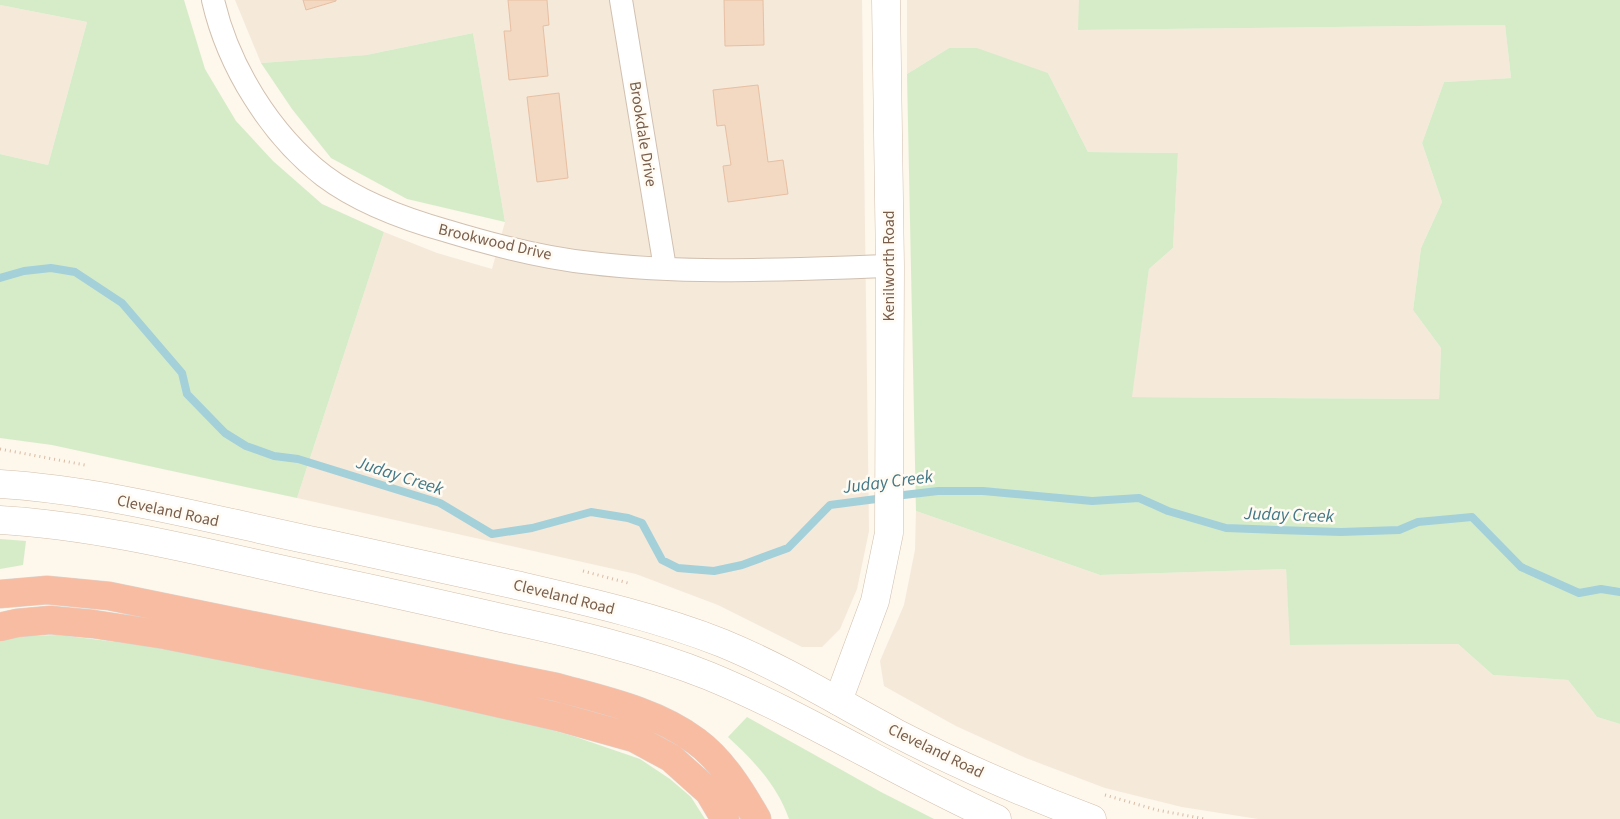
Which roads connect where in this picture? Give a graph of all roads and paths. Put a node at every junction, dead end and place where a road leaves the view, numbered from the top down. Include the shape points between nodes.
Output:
1 (213, 0) edge
2 (621, 0) edge
3 (886, 0) edge
4 (890, 266) junction
5 (665, 268) junction
6 (0, 484) edge
7 (0, 520) edge
8 (0, 594) edge
9 (0, 627) edge
10 (838, 700) junction
11 (1095, 792) dead end
12 (726, 819) edge
13 (757, 819) edge
14 (997, 819) edge
15 (1092, 819) edge
16 (1204, 819) edge

1 - 5 street, Brookwood Drive via 235,66 262,110 324,176 360,198 404,219 490,244 590,263
2 - 5 street, Brookdale Drive
3 - 4 main road, Kenilworth Road
4 - 5 street, Brookwood Drive via 744,270
4 - 10 main road, Kenilworth Road via 889,533 876,601
6 - 10 main road, Cleveland Road via 124,501 405,560 645,617 720,643 790,674
7 - 14 main road, Cleveland Road via 34,522 181,548 464,609 635,651 708,676 776,706 946,796
8 - 13 highway via 47,590 109,596 556,686 606,700 661,720 696,741 741,791
9 - 12 highway via 50,620 156,633 295,659 559,717 634,738 671,758 709,792
10 - 15 main road, Cleveland Road via 960,765 1034,798
11 - 16 path

